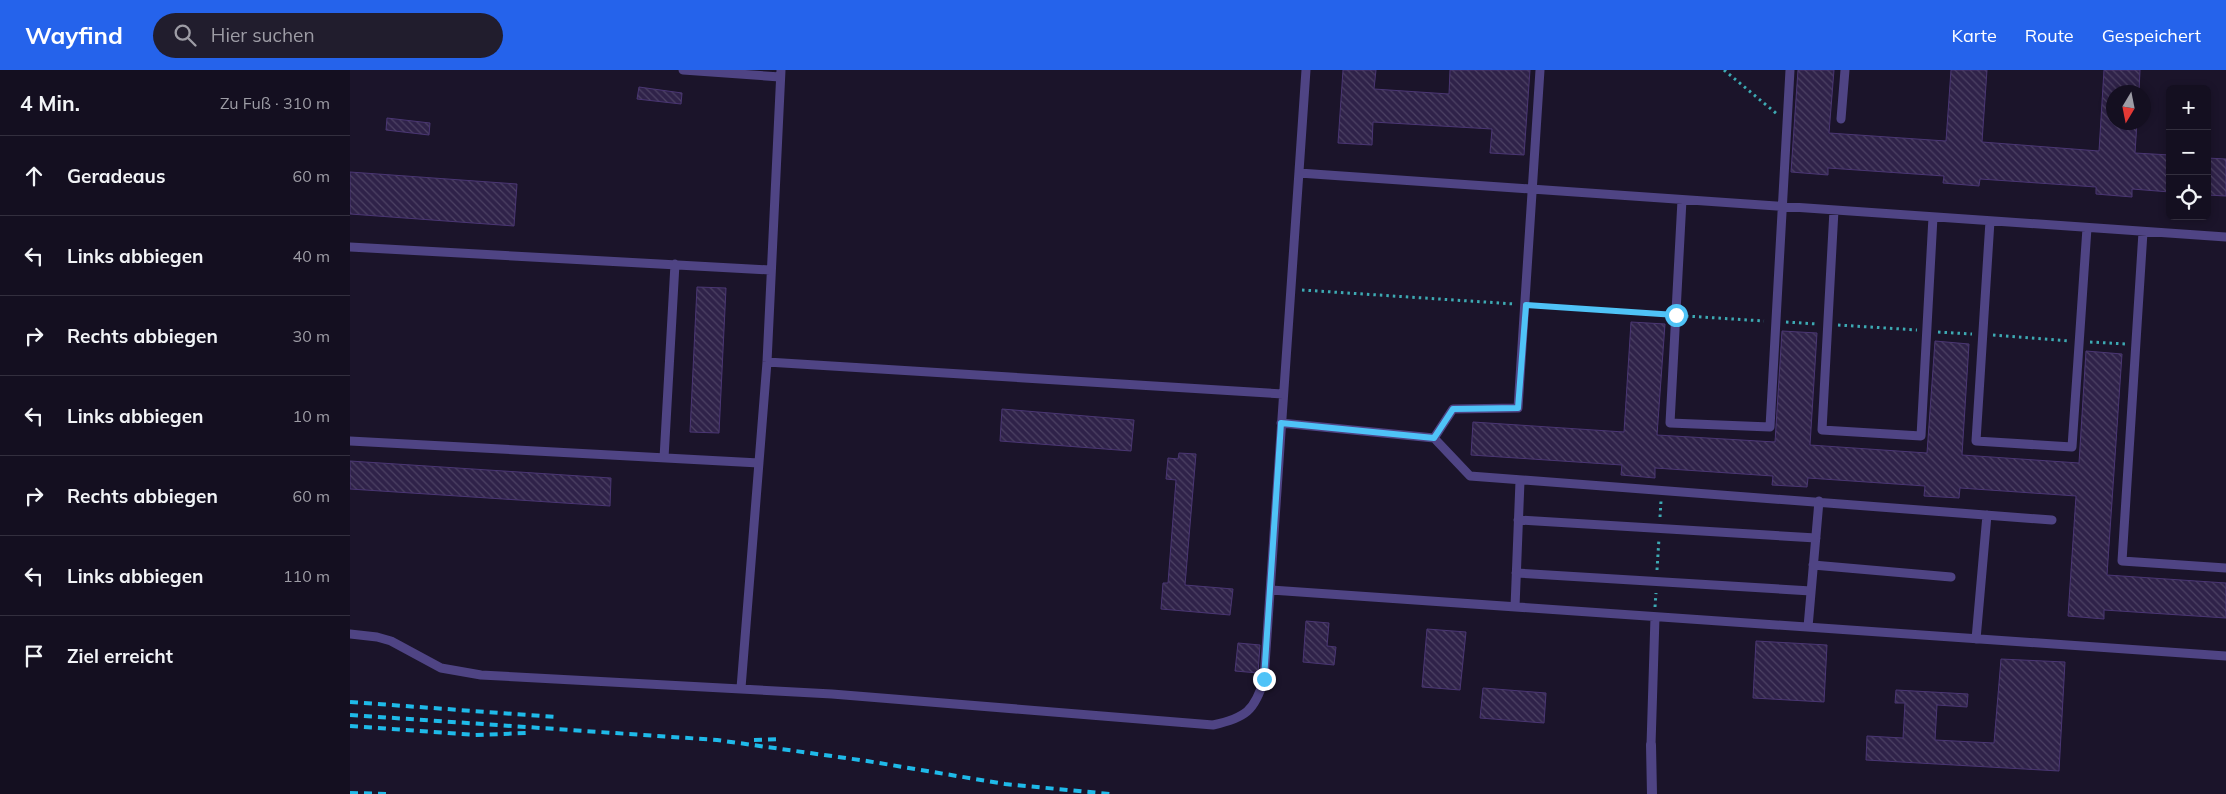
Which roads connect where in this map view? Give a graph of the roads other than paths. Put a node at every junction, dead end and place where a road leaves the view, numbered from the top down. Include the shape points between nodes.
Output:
1 (683, 70) edge
2 (1306, 70) edge
3 (1540, 70) edge
4 (1790, 70) edge
5 (1845, 70) edge
6 (781, 74) edge
7 (1841, 119) dead end
8 (1300, 173) junction
9 (1532, 189) junction
10 (1682, 200) junction
11 (1781, 207) junction
12 (1834, 210) junction
13 (1933, 217) junction
14 (1990, 221) junction
15 (2087, 228) junction
16 (2143, 232) junction
17 (2226, 237) edge
18 (350, 247) edge
19 (675, 264) junction
20 (770, 270) junction
21 (767, 362) junction
22 (1283, 394) junction
23 (1281, 423) junction
24 (1434, 438) junction
25 (350, 441) edge
26 (664, 458) junction
27 (759, 463) junction
28 (1520, 481) junction
29 (1819, 501) junction
30 (1987, 515) junction
31 (1518, 520) junction
32 (2052, 520) dead end
33 (1816, 538) junction
34 (1813, 566) junction
35 (2226, 568) edge
36 (1516, 572) junction
37 (1951, 577) dead end
38 (1271, 590) junction
39 (1811, 591) junction
40 (1515, 607) junction
41 (1655, 617) junction
42 (1808, 627) junction
43 (350, 634) edge
44 (1976, 639) junction
45 (2226, 656) edge
46 (741, 688) junction
47 (1651, 745) joint
48 (1652, 794) edge

1 - 6 lane
2 - 8 lane
3 - 9 lane
4 - 11 lane
5 - 7 lane
6 - 20 lane
8 - 9 lane
8 - 22 lane
9 - 10 lane
9 - 24 lane via 1518,408 1453,409
10 - 11 lane
10 - 11 lane via 1670,423 1770,427
11 - 12 lane
12 - 13 lane
12 - 13 lane via 1822,430 1921,436
13 - 14 lane
14 - 15 lane
14 - 15 lane via 1976,441 2072,448
15 - 16 lane
16 - 17 lane
16 - 35 lane via 2122,561
18 - 19 lane
19 - 20 lane
19 - 26 lane
20 - 21 lane
21 - 22 lane
21 - 27 lane
22 - 23 lane
23 - 24 lane
23 - 38 lane
24 - 28 lane via 1470,476
25 - 26 lane
26 - 27 lane
27 - 46 lane
28 - 29 lane
28 - 31 lane
29 - 30 lane
29 - 33 lane
30 - 32 lane
30 - 44 lane
31 - 33 lane
31 - 36 lane
33 - 34 lane
34 - 37 lane
34 - 39 lane
36 - 39 lane
36 - 40 lane
38 - 40 lane
38 - 46 lane via 1264,679 1259,698 1233,721 1213,725
39 - 42 lane
40 - 41 lane
41 - 42 lane
41 - 47 lane
42 - 44 lane
43 - 46 lane via 391,641 441,668 460,673
44 - 45 lane
47 - 48 street

